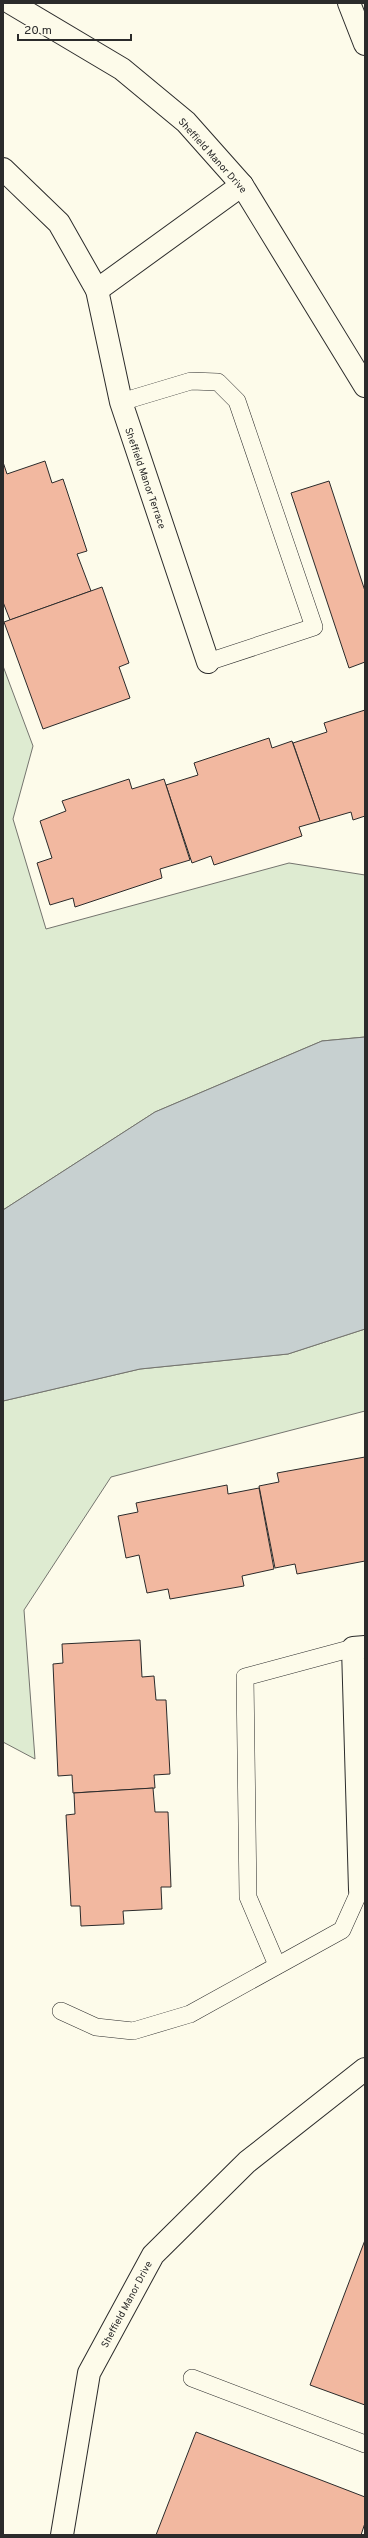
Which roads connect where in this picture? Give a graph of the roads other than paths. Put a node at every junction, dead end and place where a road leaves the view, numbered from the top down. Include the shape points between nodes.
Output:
1 (12, 3) edge
2 (349, 3) edge
3 (365, 44) edge
4 (3, 169) edge
5 (242, 185) junction
6 (97, 290) junction
7 (365, 386) edge
8 (121, 402) junction
9 (208, 662) joint
10 (359, 1647) edge
11 (360, 1890) joint
12 (277, 1965) junction
13 (61, 2011) dead end
14 (365, 2069) edge
15 (192, 2378) dead end
16 (365, 2444) edge
17 (62, 2535) edge

1 - 5 street, Sheffield Manor Drive via 122,69 186,122
2 - 3 street
4 - 6 street, Sheffield Manor Terrace via 59,223
5 - 6 street
5 - 7 street, Sheffield Manor Drive
6 - 8 street, Sheffield Manor Terrace
8 - 9 street, Sheffield Manor Terrace
8 - 9 lane via 191,381 218,382 237,401 314,627
10 - 11 street
10 - 12 lane via 245,1677 248,1898
11 - 12 lane via 342,1930
12 - 13 lane via 190,2014 133,2031 96,2027
14 - 17 street, Sheffield Manor Drive via 247,2162 153,2255 89,2373
15 - 16 lane

